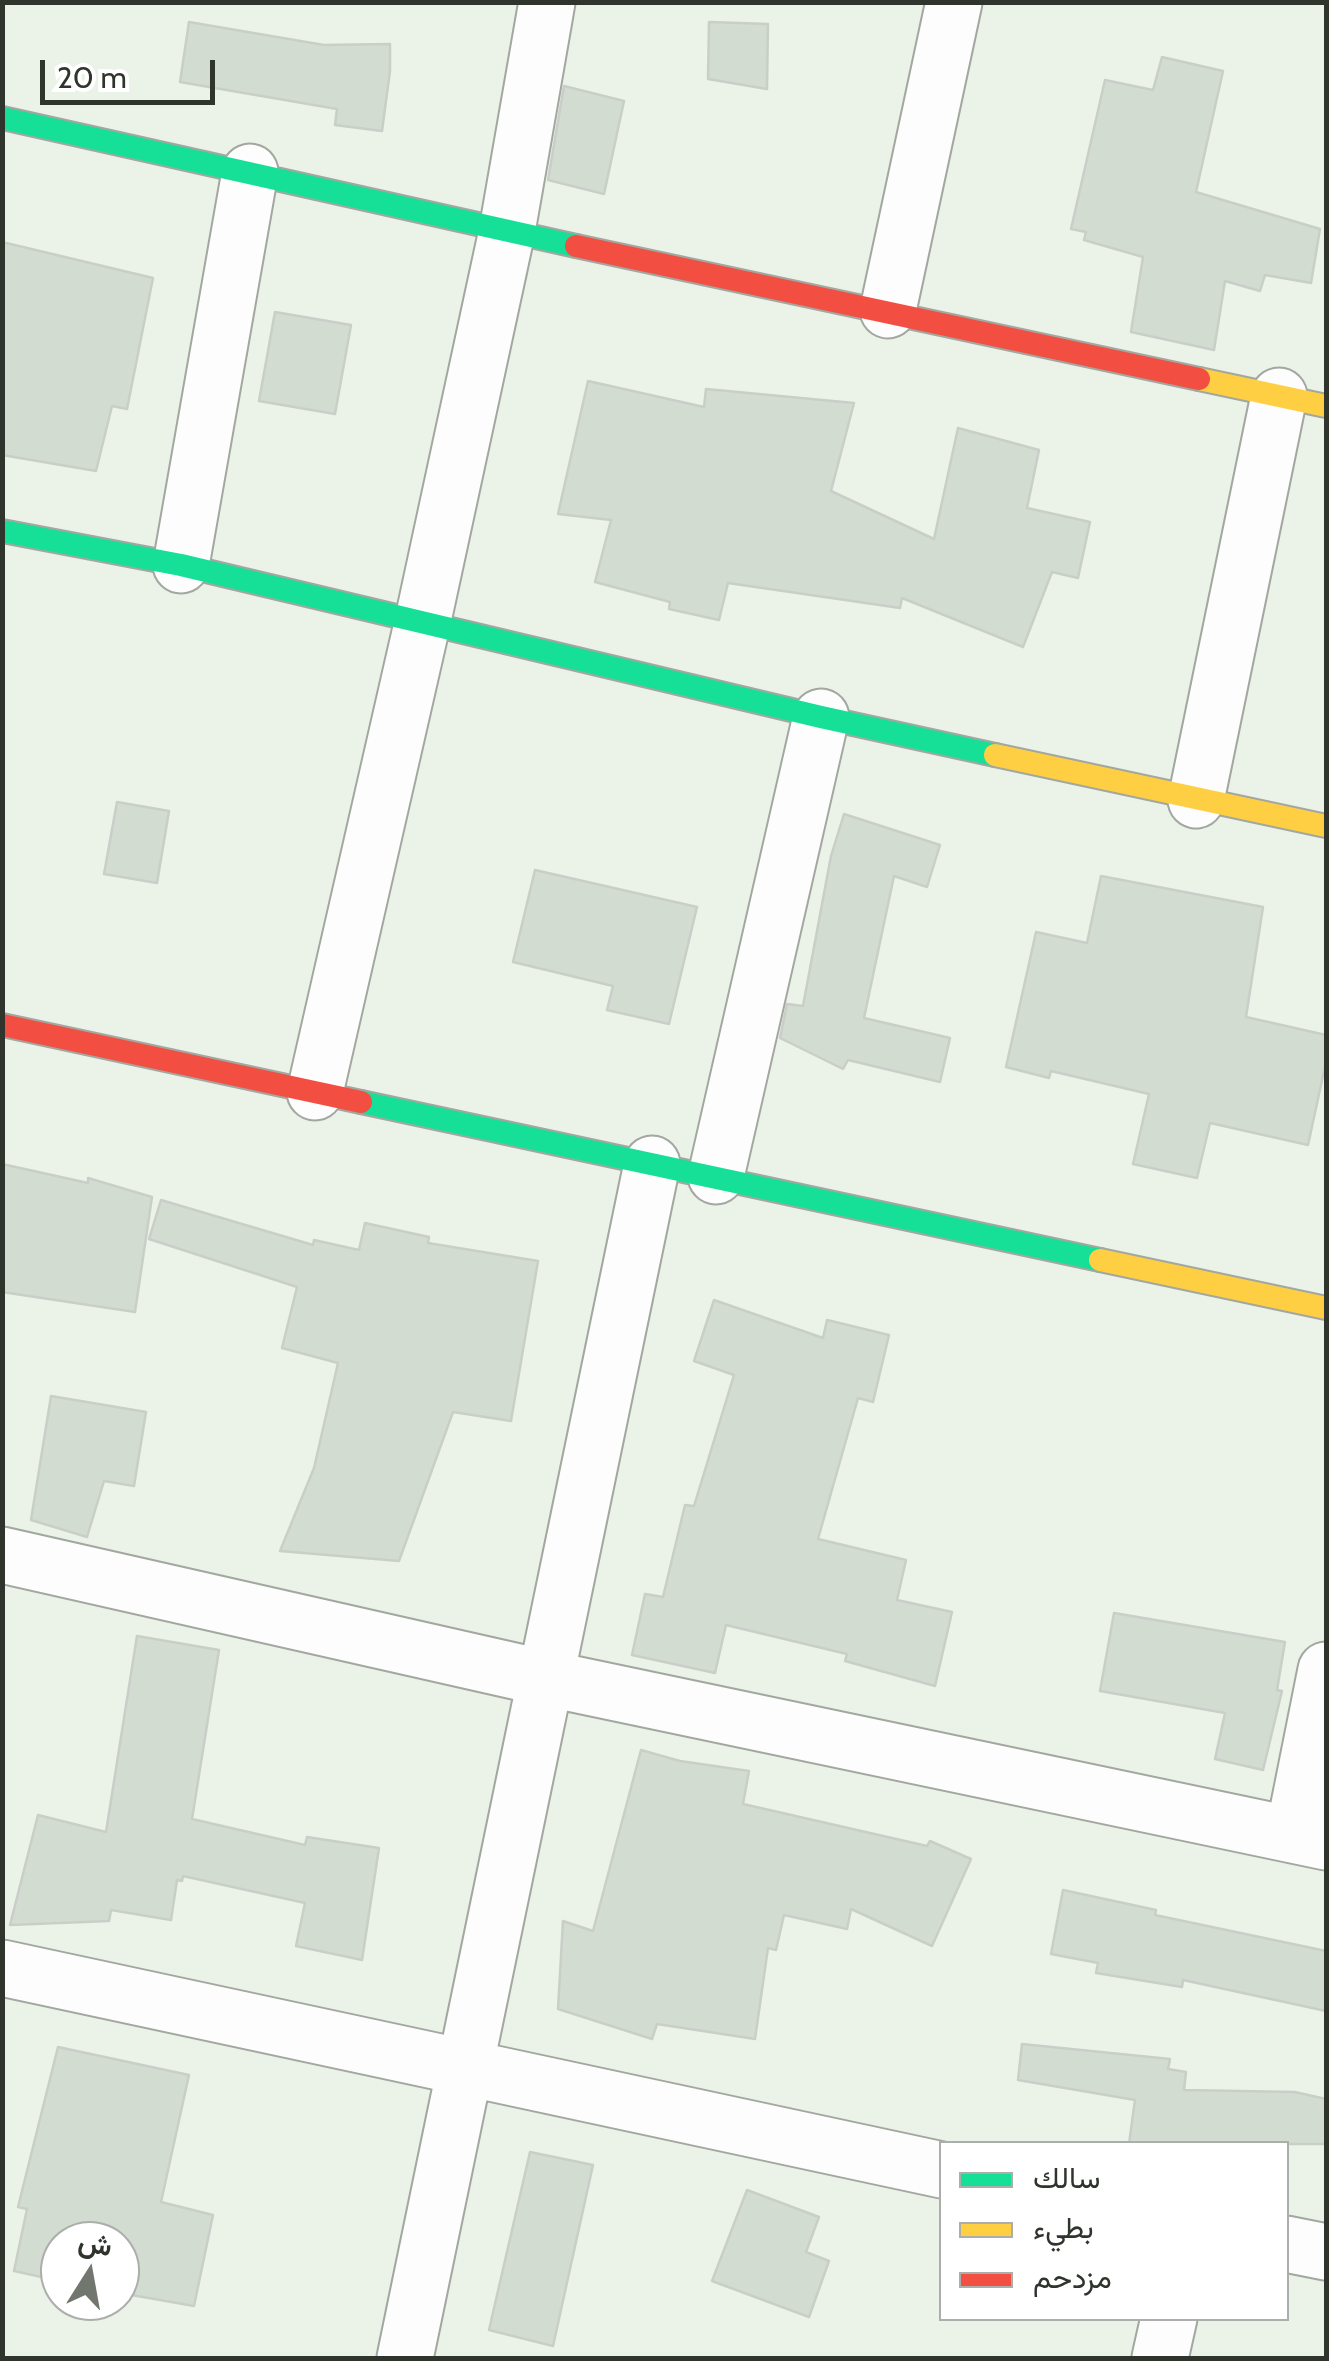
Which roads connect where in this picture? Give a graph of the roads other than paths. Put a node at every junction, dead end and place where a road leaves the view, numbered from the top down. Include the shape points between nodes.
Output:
1 (547, 2) edge
2 (954, 2) edge
3 (2, 118) edge
4 (250, 172) junction
5 (507, 231) junction
6 (888, 310) junction
7 (1303, 401) edge
8 (2, 531) edge
9 (182, 565) junction
10 (422, 620) junction
11 (821, 717) junction
12 (1196, 800) junction
13 (1326, 826) edge
14 (2, 1025) edge
15 (314, 1092) junction
16 (652, 1164) junction
17 (716, 1176) junction
18 (1326, 1308) edge
19 (2, 1555) edge
20 (1326, 1670) edge
21 (545, 1678) junction
22 (1310, 1839) edge
23 (2, 1968) edge
24 (464, 2069) junction
25 (939, 2169) edge
26 (1289, 2245) edge
27 (1326, 2252) edge
28 (1168, 2321) edge
29 (405, 2358) edge
30 (1160, 2358) edge

1 - 5 street
2 - 6 street
3 - 4 street
4 - 5 street
4 - 9 street
5 - 6 street
5 - 10 street
6 - 7 street
7 - 12 street
8 - 9 street
9 - 10 street
10 - 11 street
10 - 15 street
11 - 12 street
11 - 17 street
12 - 13 street
14 - 15 street
15 - 16 street
16 - 17 street
16 - 21 street
17 - 18 street
19 - 21 street
20 - 22 street
21 - 22 street
21 - 24 street
23 - 24 street
24 - 25 street
24 - 29 street
26 - 27 street
28 - 30 street

